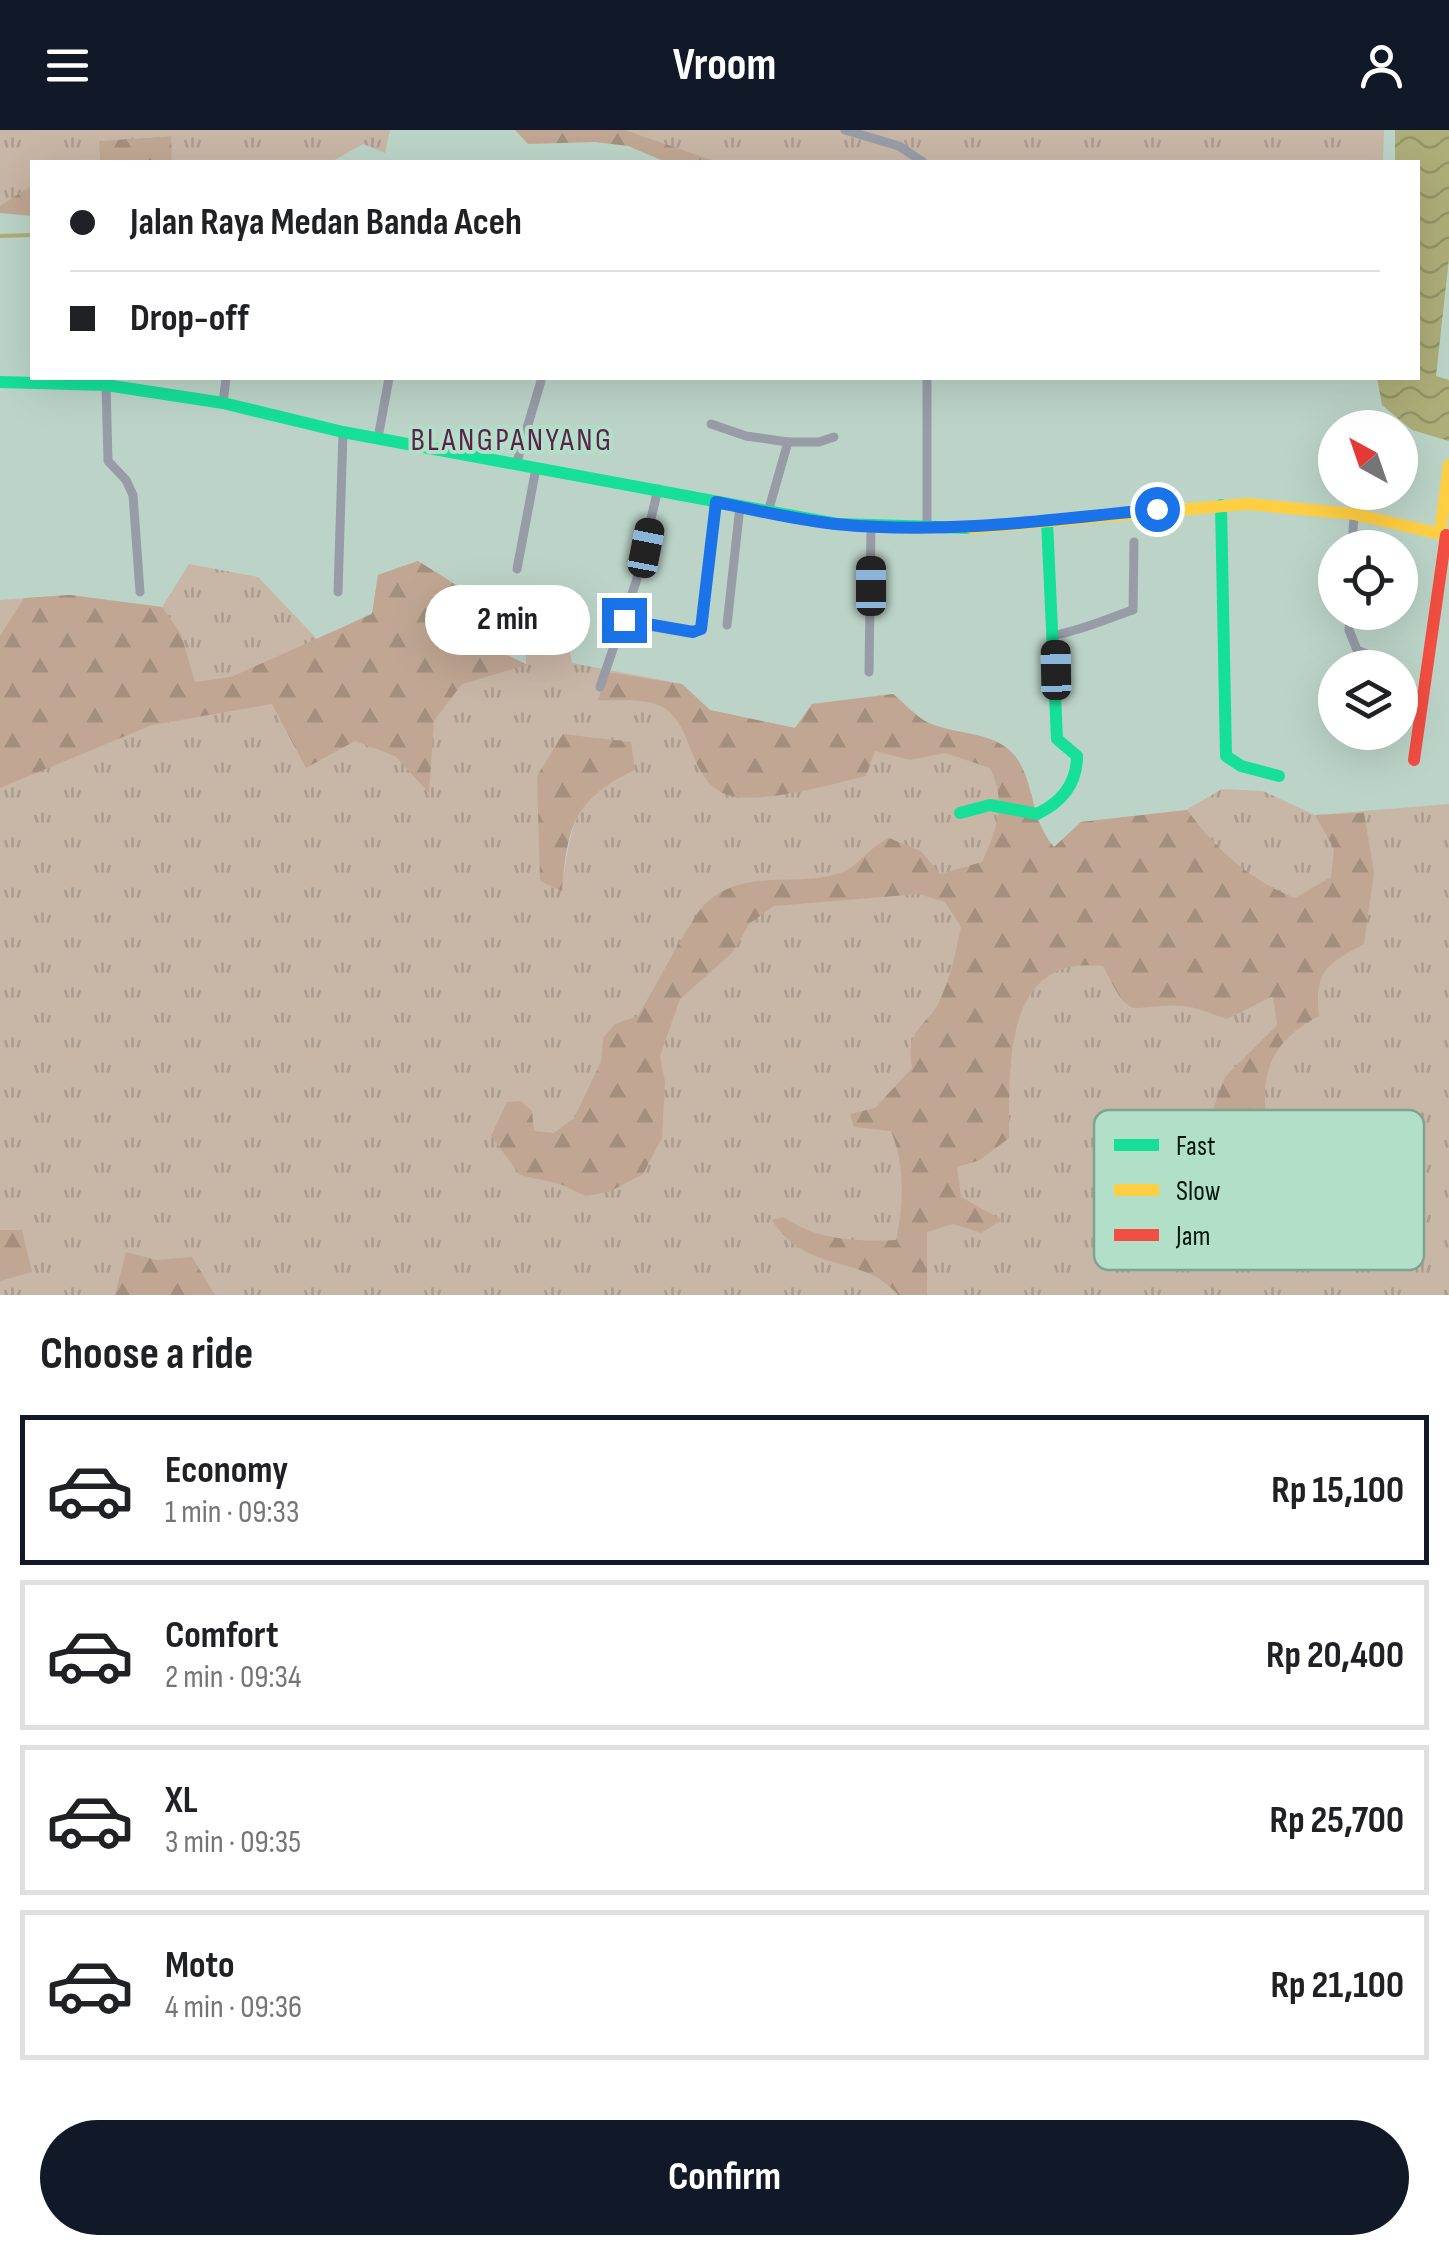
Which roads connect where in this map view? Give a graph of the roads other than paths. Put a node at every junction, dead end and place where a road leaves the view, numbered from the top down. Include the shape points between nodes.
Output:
1 (845, 130) edge
2 (920, 160) edge
3 (226, 380) edge
4 (389, 380) edge
5 (928, 380) edge
6 (90, 381) edge
7 (541, 381) dead end
8 (0, 382) edge
9 (106, 385) junction
10 (223, 403) junction
11 (711, 424) dead end
12 (342, 432) junction
13 (834, 437) dead end
14 (378, 438) junction
15 (788, 442) junction
16 (516, 465) junction
17 (1449, 465) edge
18 (536, 468) junction
19 (658, 490) junction
20 (716, 502) junction
21 (1220, 505) junction
22 (740, 506) junction
23 (768, 512) junction
24 (1354, 514) junction
25 (1047, 521) junction
26 (871, 526) junction
27 (927, 528) junction
28 (1353, 530) edge
29 (1445, 534) edge
30 (1134, 542) dead end
31 (517, 569) dead end
32 (140, 592) dead end
33 (338, 592) dead end
34 (624, 620) junction
35 (727, 624) dead end
36 (1349, 630) edge
37 (1055, 635) junction
38 (1357, 650) edge
39 (869, 672) dead end
40 (600, 687) dead end
41 (1414, 760) dead end
42 (1279, 776) dead end
43 (960, 813) dead end

1 - 2 street via 899,146
3 - 10 street
4 - 14 street
5 - 27 street
6 - 8 main road
6 - 9 main road
7 - 16 street
9 - 10 main road
9 - 32 street via 108,461 133,495
10 - 12 main road
11 - 15 street
12 - 14 main road
12 - 33 street
13 - 15 street
14 - 16 main road
15 - 23 street
16 - 18 main road
17 - 29 main road
18 - 19 main road
18 - 31 street
19 - 20 main road
19 - 34 street
20 - 22 main road
20 - 34 street via 701,629
21 - 24 main road
21 - 25 main road
21 - 42 main road via 1226,756
22 - 23 main road
22 - 35 street
23 - 26 main road
24 - 28 street
24 - 29 main road
25 - 27 main road
25 - 37 main road
26 - 27 main road
26 - 39 street
29 - 41 main road
30 - 37 street via 1133,610
34 - 40 street
36 - 38 street
37 - 43 main road via 1057,740 1077,756 1072,784 1037,814 990,804

